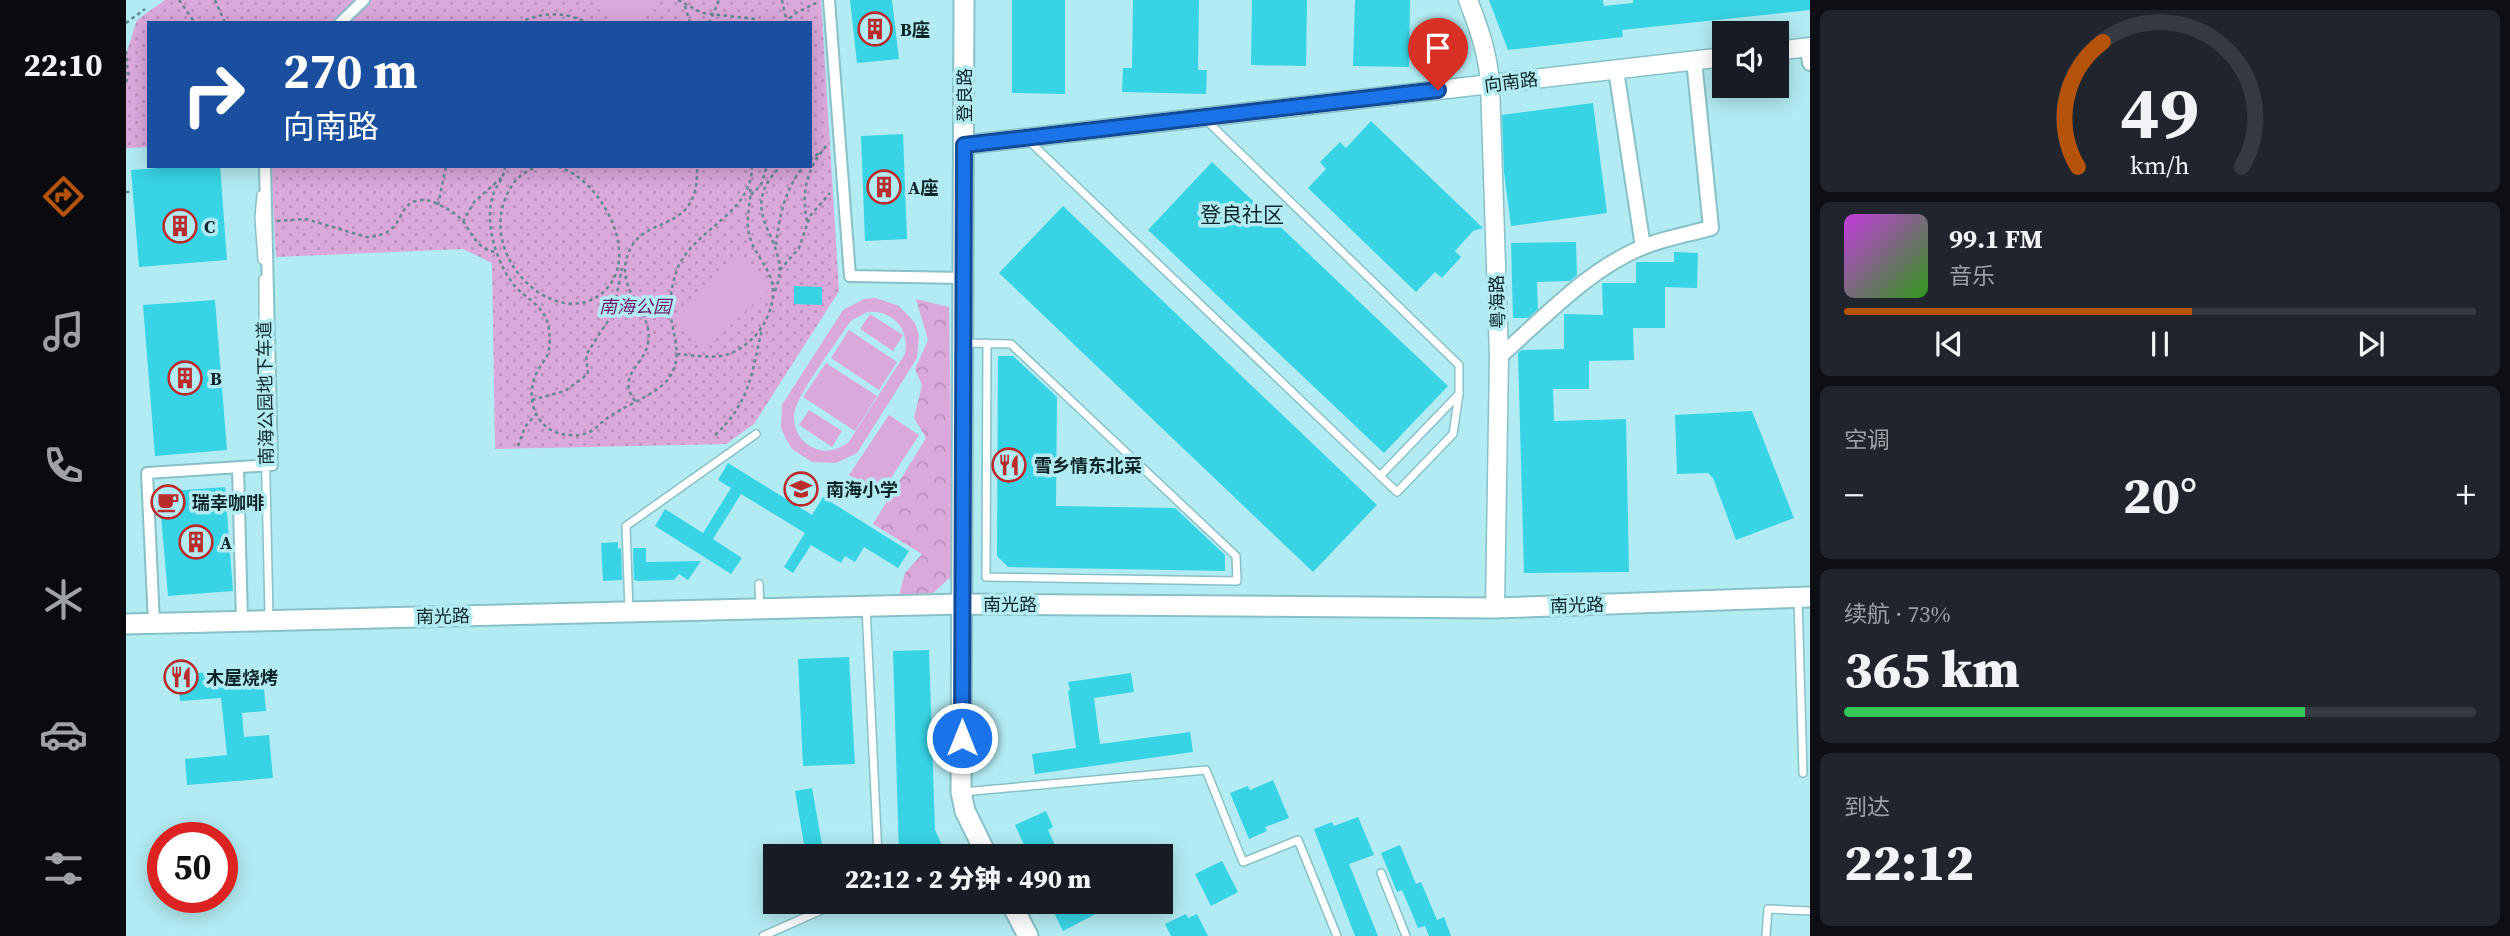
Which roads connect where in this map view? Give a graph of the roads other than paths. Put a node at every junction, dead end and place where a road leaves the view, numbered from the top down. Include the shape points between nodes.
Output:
1 (364, 0) edge
2 (370, 0) edge
3 (964, 0) edge
4 (1468, 0) edge
5 (823, 1) edge
6 (342, 21) edge
7 (349, 21) edge
8 (1789, 51) edge
9 (1809, 52) edge
10 (1712, 59) edge
11 (1694, 61) junction
12 (1616, 69) junction
13 (1490, 84) junction
14 (1203, 117) junction
15 (1026, 138) junction
16 (964, 145) junction
17 (266, 169) edge
18 (1643, 247) junction
19 (964, 278) junction
20 (963, 343) junction
21 (987, 343) junction
22 (1499, 357) junction
23 (1459, 394) junction
24 (757, 434) dead end
25 (266, 466) junction
26 (238, 467) junction
27 (1380, 476) junction
28 (759, 584) dead end
29 (1804, 597) edge
30 (962, 604) junction
31 (866, 606) junction
32 (760, 608) junction
33 (1495, 608) junction
34 (629, 611) junction
35 (242, 621) junction
36 (269, 621) junction
37 (154, 623) junction
38 (126, 624) edge
39 (1803, 773) dead end
40 (961, 792) junction
41 (877, 844) edge
42 (981, 844) edge
43 (1381, 873) dead end
44 (1810, 911) edge
45 (813, 914) edge
46 (1017, 914) edge
47 (763, 936) edge
48 (1028, 936) edge
49 (1337, 936) edge
50 (1406, 936) edge
51 (1766, 936) edge

1 - 6 street
2 - 7 lane
3 - 16 main road, 登良路
4 - 13 street, 粤海路 via 1484,42
5 - 19 street via 850,276
8 - 9 street
10 - 11 street, 向南路
11 - 12 street, 向南路
11 - 18 street via 1711,228
12 - 13 street, 向南路
12 - 18 street
13 - 14 street, 向南路
13 - 22 street, 粤海路
14 - 15 street, 向南路
14 - 23 lane via 1459,365
15 - 16 street, 向南路
15 - 27 lane
16 - 19 main road, 登良路
17 - 25 lane, 南海公园地下车道 via 259,218
17 - 25 street via 271,465
18 - 22 street via 1576,289
19 - 20 main road, 登良路
20 - 21 lane
20 - 30 main road, 登良路
21 - 21 lane via 1011,344 1236,556 1237,581 986,577
22 - 33 street, 粤海路
23 - 27 lane
23 - 27 lane via 1453,434 1396,492
24 - 34 lane via 626,526
25 - 26 street
25 - 36 lane, 南海公园地下车道
26 - 35 street
26 - 37 street via 147,473
28 - 32 lane
29 - 33 main road, 南光路
29 - 39 lane
30 - 31 main road, 南光路
30 - 33 main road, 南光路
30 - 40 main road, 登良路
31 - 32 main road, 南光路
31 - 41 lane
32 - 34 main road, 南光路
34 - 36 main road, 南光路
35 - 36 main road, 南光路
35 - 37 main road, 南光路
37 - 38 main road, 南光路
40 - 42 main road, 登良路
40 - 49 lane via 1206,770 1243,862 1298,840
43 - 50 lane
44 - 51 lane via 1768,909
45 - 47 lane
46 - 48 main road

